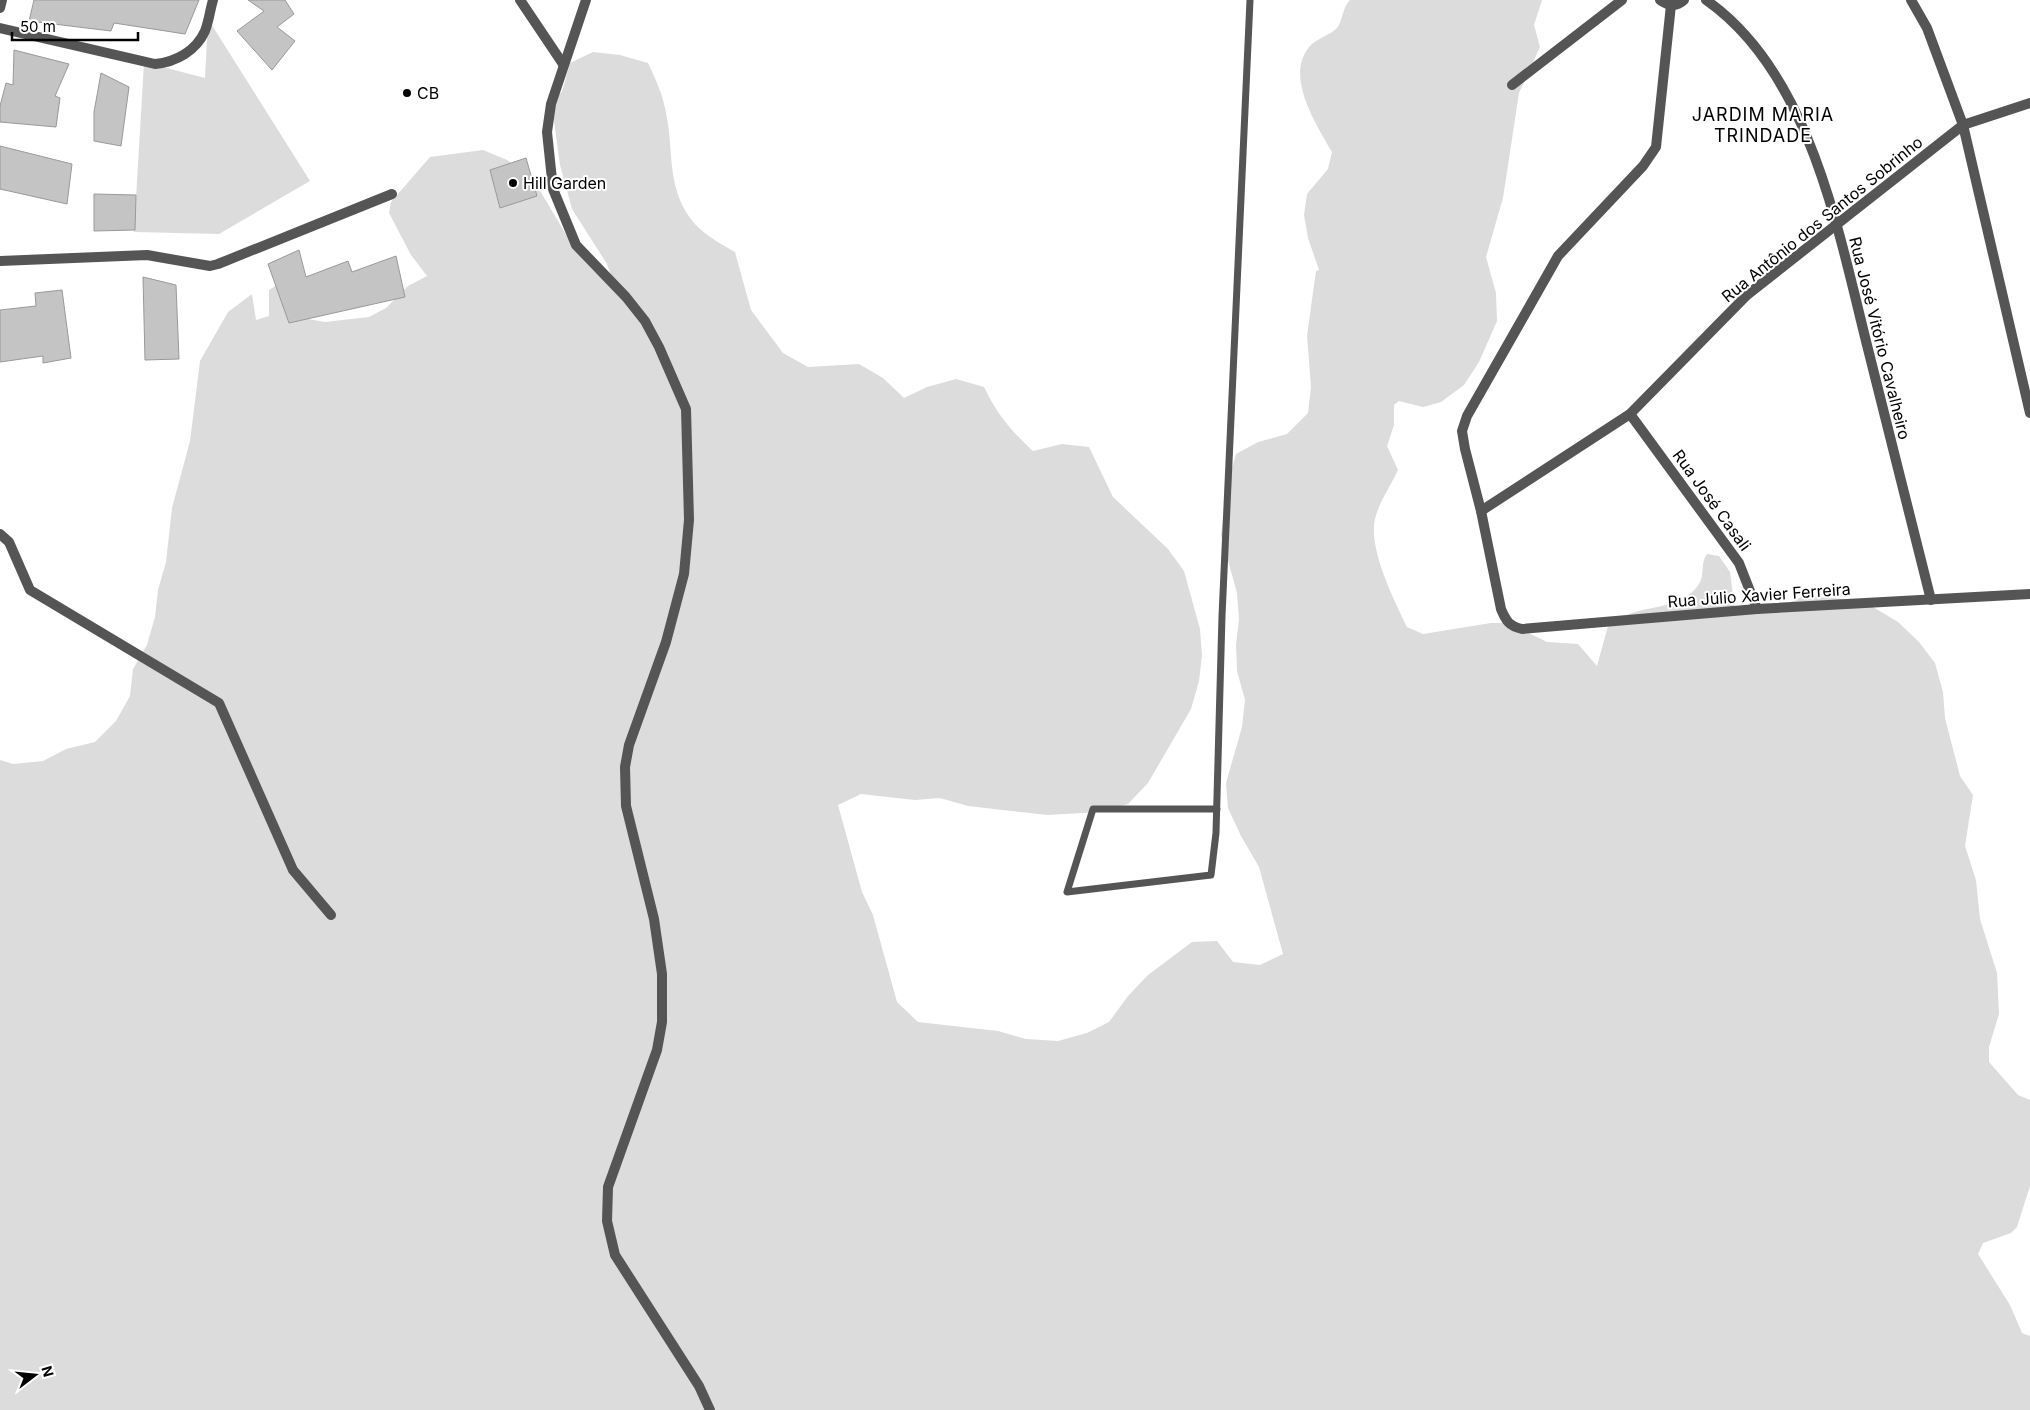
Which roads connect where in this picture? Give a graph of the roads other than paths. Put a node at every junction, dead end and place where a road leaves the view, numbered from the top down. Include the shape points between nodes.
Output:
1 (2, 0) edge
2 (213, 0) edge
3 (520, 0) edge
4 (586, 0) edge
5 (1250, 0) edge
6 (1622, 0) edge
7 (1660, 0) edge
8 (1684, 0) edge
9 (1706, 0) edge
10 (1911, 0) edge
11 (1671, 5) junction
12 (0, 8) edge
13 (0, 28) edge
14 (563, 64) junction
15 (1512, 85) dead end
16 (2030, 104) edge
17 (1963, 125) junction
18 (392, 194) dead end
19 (1836, 226) junction
20 (0, 261) edge
21 (1630, 414) junction
22 (2030, 414) edge
23 (1481, 511) junction
24 (0, 534) edge
25 (2030, 594) edge
26 (1931, 600) junction
27 (1757, 609) junction
28 (1217, 809) junction
29 (332, 915) dead end
30 (710, 1410) edge

1 - 12 street
2 - 13 street via 205,31 179,59 166,63 155,64
3 - 14 street
4 - 14 street
5 - 28 lane via 1222,616
6 - 15 street
7 - 11 street
8 - 11 street
9 - 19 street, Rua José Vitório Cavalheiro via 1725,13 1756,46 1784,87 1824,179
10 - 17 street via 1927,28
11 - 23 street via 1656,147 1643,166 1558,256 1466,416 1462,431
14 - 30 street via 551,104 547,132 553,189 576,244 645,321 686,409 689,520 684,574 666,642 629,745 625,767 626,806 654,919 662,974 662,1022 657,1050 608,1187 606,1221 615,1254 699,1386
16 - 17 street, Rua Antônio dos Santos Sobrinho
17 - 19 street, Rua Antônio dos Santos Sobrinho
17 - 22 street
18 - 20 street via 210,266 148,255
19 - 21 street, Rua Antônio dos Santos Sobrinho via 1747,295
19 - 26 street, Rua José Vitório Cavalheiro
21 - 23 street, Rua Antônio dos Santos Sobrinho
21 - 27 street, Rua José Casali via 1739,563
23 - 27 street, Rua Júlio Xavier Ferreira via 1501,609 1506,622 1513,627 1522,629
24 - 29 street via 9,542 30,590 219,703 294,870
25 - 26 street, Rua Júlio Xavier Ferreira
26 - 27 street, Rua Júlio Xavier Ferreira
28 - 28 lane via 1211,875 1067,892 1093,809

